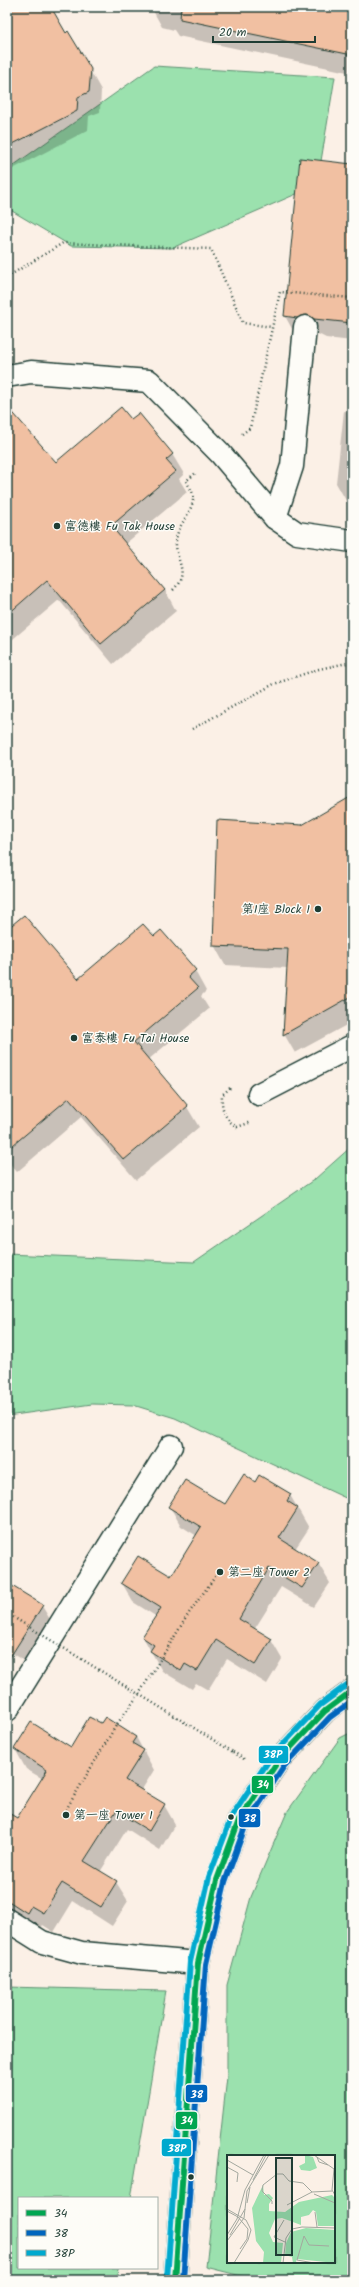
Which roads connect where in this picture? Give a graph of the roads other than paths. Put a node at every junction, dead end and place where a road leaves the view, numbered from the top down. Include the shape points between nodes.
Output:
1 (305, 327) dead end
2 (7, 376) edge
3 (275, 518) junction
4 (352, 541) edge
5 (352, 1046) edge
6 (259, 1094) dead end
7 (171, 1446) dead end
8 (352, 1691) edge
9 (7, 1710) edge
10 (7, 1920) edge
11 (198, 1963) junction
12 (175, 2280) edge

1 - 3 street via 292,466
2 - 3 street via 31,372 149,381 220,453
3 - 4 street via 297,533
5 - 6 street
7 - 9 street
8 - 11 street via 325,1710 278,1761 239,1820 217,1880
10 - 11 street via 42,1942 82,1953
11 - 12 street

